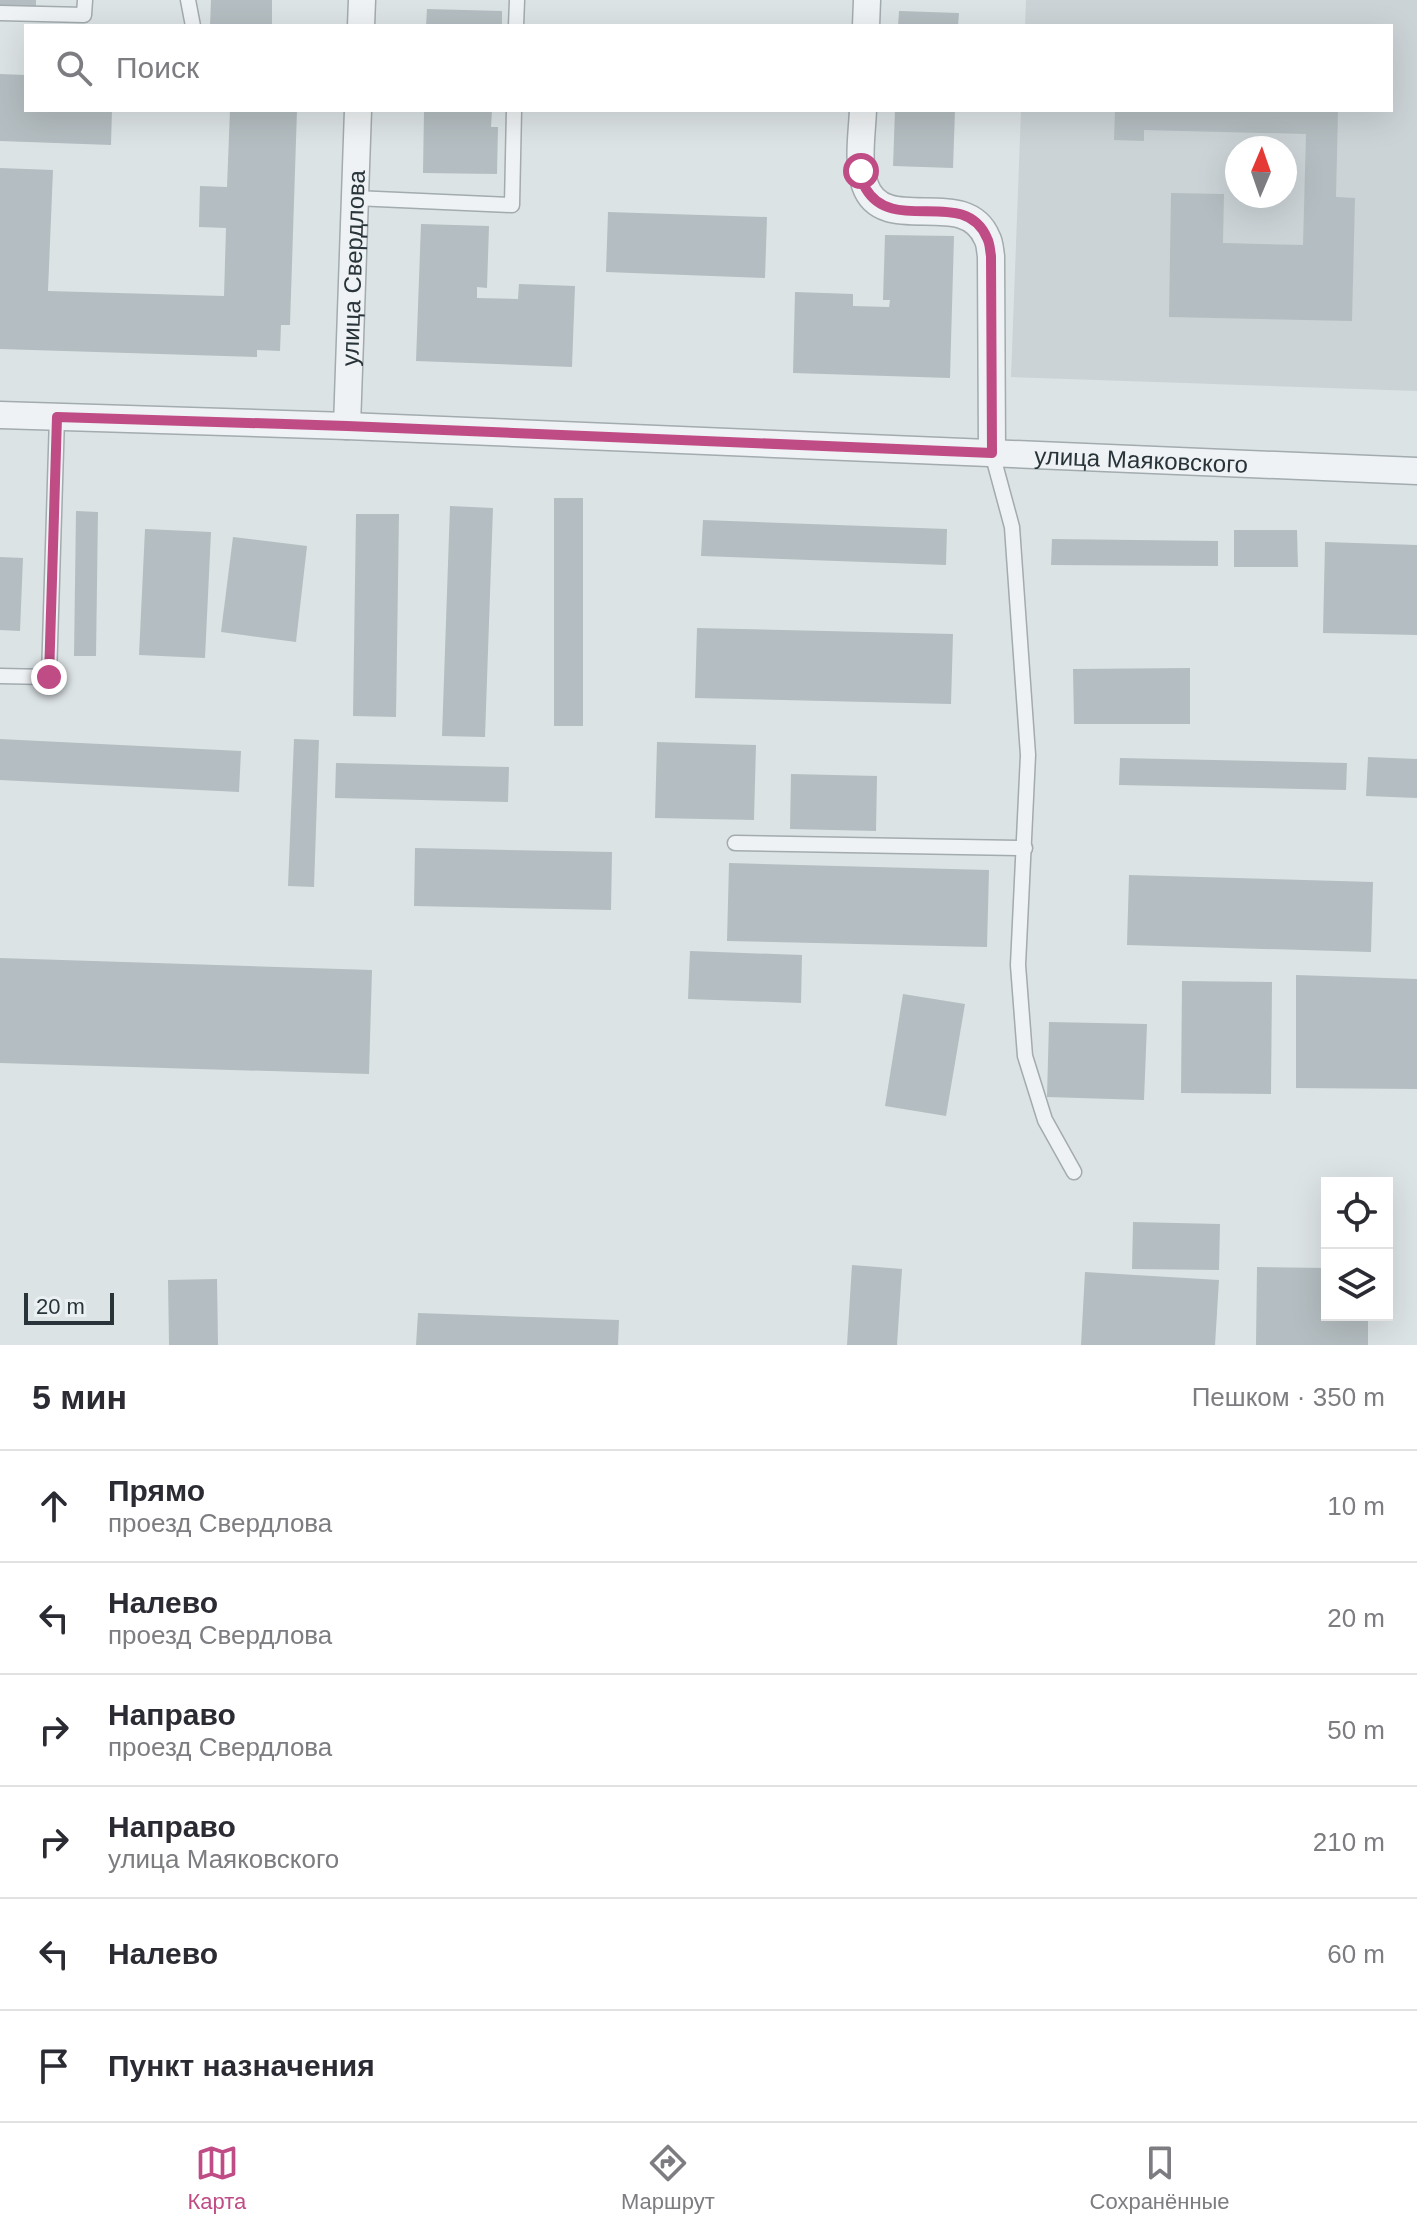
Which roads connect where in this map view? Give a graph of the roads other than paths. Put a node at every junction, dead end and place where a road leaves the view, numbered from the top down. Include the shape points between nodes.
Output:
1 (85, 0) edge
2 (188, 0) edge
3 (362, 0) edge
4 (517, 0) edge
5 (867, 0) edge
6 (0, 13) edge
7 (193, 24) edge
8 (361, 24) edge
9 (516, 24) edge
10 (866, 24) edge
11 (358, 112) edge
12 (514, 112) edge
13 (863, 112) edge
14 (355, 198) junction
15 (0, 415) edge
16 (57, 417) junction
17 (347, 426) junction
18 (992, 453) junction
19 (1417, 471) edge
20 (0, 676) edge
21 (735, 843) dead end
22 (1025, 848) junction
23 (1074, 1172) dead end

1 - 6 lane via 84,15
2 - 7 lane
3 - 8 street
4 - 9 lane
5 - 10 street
11 - 14 street, улица Свердлова
12 - 14 lane via 512,205
13 - 18 street via 861,171 877,202 890,210 960,212 987,237
14 - 17 street, улица Свердлова
15 - 16 street, улица Маяковского
16 - 17 street, улица Маяковского
16 - 20 lane via 49,677
17 - 18 street, улица Маяковского
18 - 19 street, улица Маяковского
18 - 22 lane via 1012,527 1028,755
21 - 22 lane
22 - 23 lane via 1018,965 1025,1056 1045,1120

